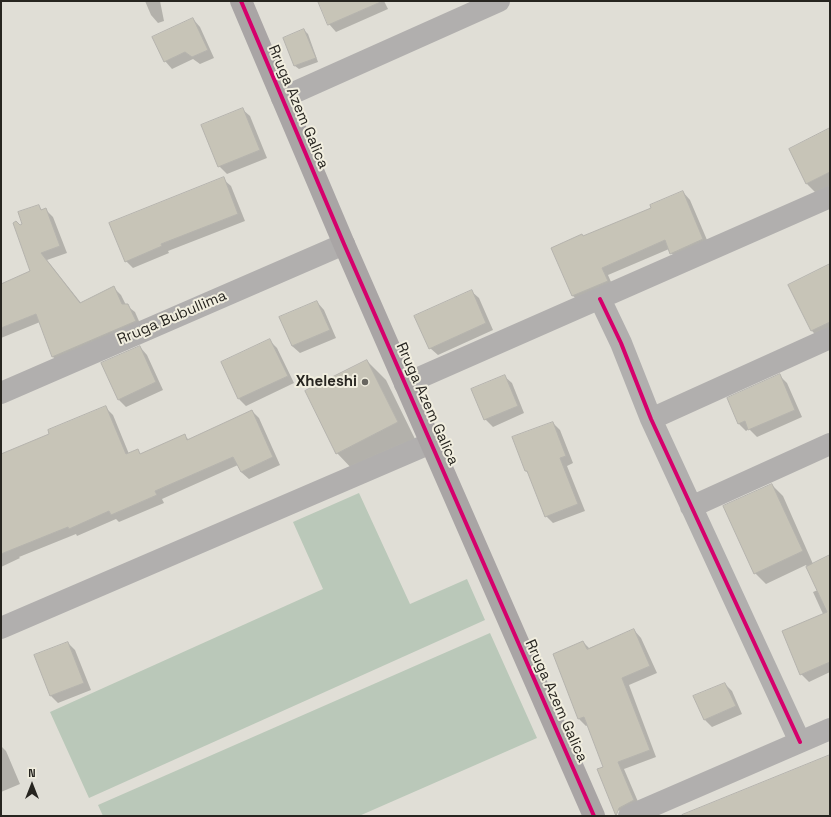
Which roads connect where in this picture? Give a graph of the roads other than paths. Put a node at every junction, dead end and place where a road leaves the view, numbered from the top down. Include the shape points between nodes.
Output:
1 (240, 1) edge
2 (499, 1) edge
3 (282, 98) junction
4 (830, 196) edge
5 (344, 244) junction
6 (600, 299) junction
7 (830, 338) edge
8 (405, 384) junction
9 (1, 392) edge
10 (651, 419) junction
11 (431, 443) junction
12 (830, 444) edge
13 (691, 507) junction
14 (1, 628) edge
15 (830, 729) edge
16 (800, 742) junction
17 (594, 816) edge
18 (629, 816) edge

1 - 3 street, Rruga Azem Galica
2 - 3 street
3 - 5 street, Rruga Azem Galica
4 - 6 street
5 - 8 street, Rruga Azem Galica
5 - 9 street, Rruga Bubullima
6 - 8 street
6 - 10 street via 621,343
7 - 10 street
8 - 11 street, Rruga Azem Galica
10 - 13 street
11 - 14 street
11 - 17 street, Rruga Azem Galica
12 - 13 street
13 - 16 street
15 - 16 street
16 - 18 street

